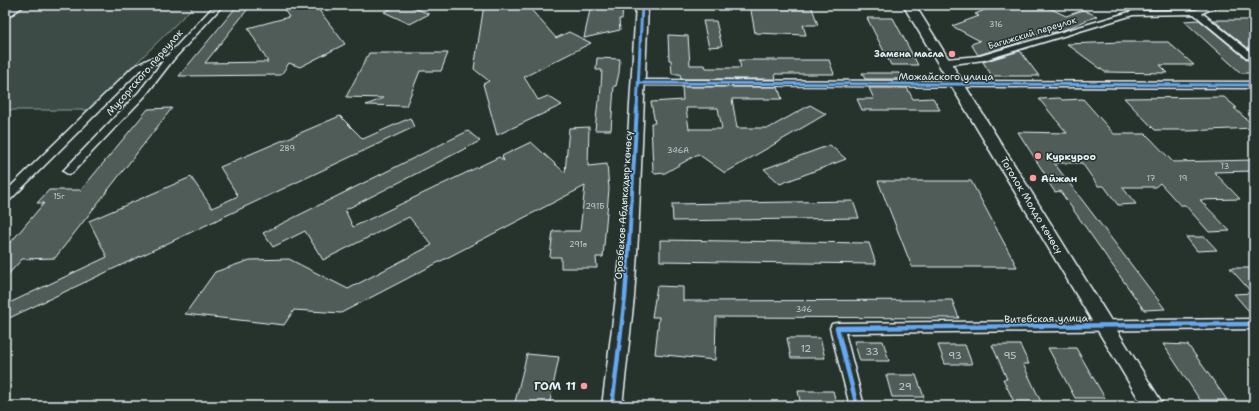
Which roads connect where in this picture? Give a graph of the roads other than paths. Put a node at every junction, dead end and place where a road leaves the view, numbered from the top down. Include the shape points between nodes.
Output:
1 (21, 5) edge
2 (220, 5) edge
3 (642, 5) edge
4 (909, 5) edge
5 (1217, 5) edge
6 (1197, 9) edge
7 (5, 17) edge
8 (170, 58) junction
9 (1254, 59) edge
10 (945, 62) junction
11 (639, 83) junction
12 (958, 84) junction
13 (1254, 85) edge
14 (68, 171) dead end
15 (5, 198) edge
16 (1254, 324) edge
17 (1105, 326) junction
18 (612, 406) edge
19 (858, 406) edge
20 (1154, 406) edge

1 - 7 street
2 - 8 street, Мусоргского переулок
3 - 11 main road, Орозбеков Абдыкадыр көчөсү
4 - 10 main road, Тоголок Молдо көчөсү
5 - 6 street, Багижский переулок
6 - 9 street
6 - 10 street, Багижский переулок via 1133,13 981,58
8 - 14 street, Мусоргского переулок via 142,94
8 - 15 street via 152,60 136,69
10 - 12 main road, Тоголок Молдо көчөсү
11 - 12 street, Можайского улица
11 - 18 main road, Орозбеков Абдыкадыр көчөсү via 627,268
12 - 13 street, Можайского улица
12 - 17 main road, Тоголок Молдо көчөсү
16 - 17 street, Витебская улица
17 - 19 street, Витебская улица via 837,328
17 - 20 main road, Тоголок Молдо көчөсү

